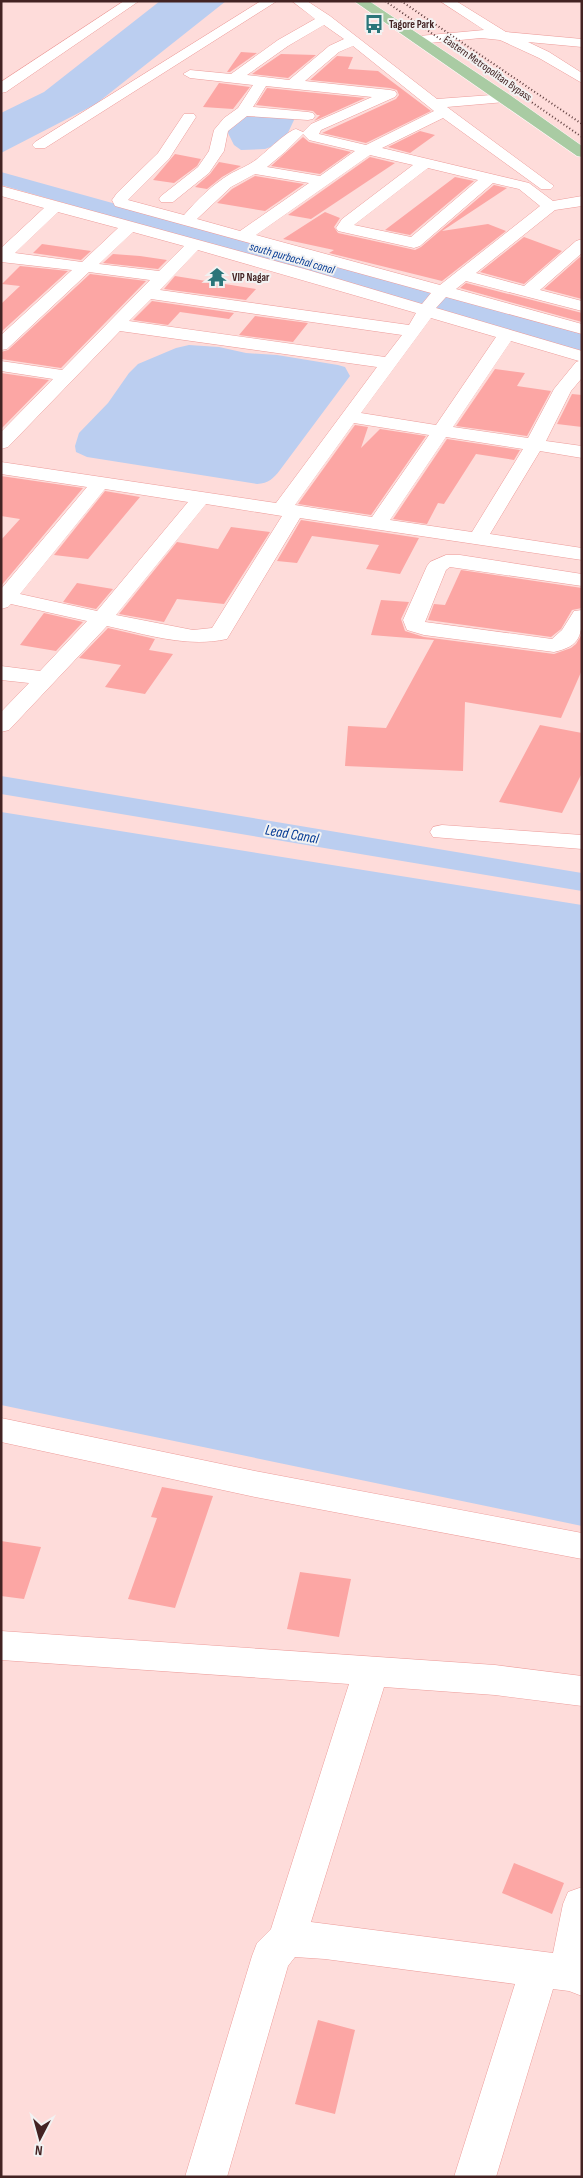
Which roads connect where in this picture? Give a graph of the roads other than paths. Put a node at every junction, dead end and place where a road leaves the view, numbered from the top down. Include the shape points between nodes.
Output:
1 (133, 1) edge
2 (272, 1) edge
3 (298, 1) edge
4 (360, 1) edge
5 (446, 1) edge
6 (325, 19) junction
7 (438, 32) junction
8 (501, 35) junction
9 (354, 40) junction
10 (419, 40) junction
11 (283, 43) junction
12 (582, 43) edge
13 (463, 49) dead end
14 (336, 56) junction
15 (364, 63) dead end
16 (382, 63) junction
17 (1, 70) edge
18 (26, 72) junction
19 (190, 74) dead end
20 (234, 78) junction
21 (582, 79) edge
22 (262, 81) junction
23 (293, 84) junction
24 (319, 87) junction
25 (1, 89) edge
26 (390, 94) junction
27 (505, 98) junction
28 (434, 104) junction
29 (244, 111) junction
30 (308, 116) junction
31 (189, 117) dead end
32 (296, 133) junction
33 (314, 138) junction
34 (40, 145) dead end
35 (218, 148) junction
36 (366, 150) junction
37 (236, 151) dead end
38 (582, 153) edge
39 (254, 161) junction
40 (425, 163) junction
41 (491, 177) junction
42 (322, 181) junction
43 (129, 190) junction
44 (1, 191) edge
45 (167, 199) junction
46 (578, 205) edge
47 (55, 206) junction
48 (550, 206) junction
49 (200, 207) junction
50 (187, 221) junction
51 (129, 227) junction
52 (344, 228) junction
53 (242, 237) junction
54 (414, 243) junction
55 (195, 244) junction
56 (582, 244) edge
57 (302, 253) junction
58 (1, 256) edge
59 (86, 266) junction
60 (369, 272) junction
61 (463, 275) junction
62 (163, 278) junction
63 (527, 292) junction
64 (148, 293) junction
65 (433, 301) junction
66 (582, 306) edge
67 (117, 326) junction
68 (582, 329) edge
69 (413, 331) junction
70 (506, 334) junction
71 (1, 345) edge
72 (582, 357) edge
73 (387, 363) junction
74 (1, 366) edge
75 (582, 366) edge
76 (67, 376) junction
77 (348, 417) junction
78 (441, 431) junction
79 (1, 443) edge
80 (535, 444) junction
81 (582, 452) edge
82 (2, 470) edge
83 (100, 482) junction
84 (202, 497) junction
85 (288, 510) junction
86 (378, 523) junction
87 (478, 538) junction
88 (582, 554) edge
89 (582, 580) edge
90 (3, 598) edge
91 (582, 616) edge
92 (103, 617) junction
93 (1, 673) edge
94 (45, 678) junction
95 (1, 725) edge
96 (442, 832) dead end
97 (582, 842) edge
98 (1, 1430) edge
99 (582, 1546) edge
100 (1, 1645) edge
101 (371, 1672) junction
102 (582, 1691) edge
103 (582, 1904) edge
104 (287, 1939) junction
105 (563, 1973) edge
106 (206, 2177) edge
107 (475, 2177) edge

1 - 18 street
2 - 34 street
3 - 6 street
4 - 10 main road
5 - 8 street
6 - 9 street
6 - 11 street
7 - 8 street
7 - 10 street
7 - 13 main road, Eastern Metropolitan Bypass
8 - 12 street
8 - 21 street via 544,55
9 - 14 street
9 - 16 street
10 - 27 main road
11 - 14 street via 313,47
11 - 20 street
14 - 23 street via 320,62
15 - 16 street
16 - 28 street
17 - 18 street
18 - 25 street
19 - 20 street
20 - 22 street
22 - 23 street
22 - 29 street
23 - 24 street
24 - 26 street
24 - 30 street
26 - 28 street
26 - 33 street via 316,127 310,133
27 - 28 street
27 - 38 main road
28 - 36 street
28 - 46 street
29 - 30 street
29 - 35 street via 221,130 222,140
30 - 32 street
31 - 43 street via 164,156
32 - 33 street
32 - 39 street via 272,155
33 - 36 street
35 - 37 street
35 - 45 street via 198,176
36 - 40 street
36 - 42 street
39 - 42 street
39 - 49 street
40 - 41 street
40 - 52 street
41 - 48 street via 524,186
41 - 54 street
42 - 53 street
43 - 45 street
43 - 50 street via 121,203
44 - 47 street
45 - 49 street
46 - 48 street
47 - 51 street
47 - 58 street
48 - 61 street
49 - 50 street
50 - 53 street
51 - 55 street
51 - 59 street
52 - 54 street
52 - 57 street
53 - 57 street
54 - 60 street
55 - 62 street
55 - 65 street
56 - 63 street
57 - 60 street
58 - 59 street
59 - 62 street
59 - 71 street
60 - 65 street
61 - 63 street
61 - 65 street
62 - 64 street
63 - 66 street
64 - 67 street
64 - 69 street
65 - 68 street
65 - 69 street
65 - 70 street
67 - 73 street
67 - 76 street
69 - 73 street
70 - 72 street
70 - 78 street
73 - 77 street
74 - 76 street
75 - 80 street via 563,389
76 - 79 street
77 - 78 street
77 - 85 street
78 - 80 street
78 - 86 street
80 - 81 street
80 - 87 street
82 - 83 street
83 - 84 street
83 - 90 street
84 - 85 street
84 - 92 street
85 - 86 street
85 - 92 street via 226,625 218,634 193,636 164,632
86 - 87 street
87 - 88 street
89 - 91 street via 446,561 437,566 414,620 415,625 424,629 554,646 566,640
90 - 92 street
92 - 94 street
93 - 94 street
94 - 95 street
96 - 97 street
98 - 99 street via 255,1484
100 - 101 street
101 - 102 street via 495,1680
101 - 104 street
103 - 105 street
104 - 105 street via 325,1941
104 - 106 street via 272,1956
105 - 107 street

